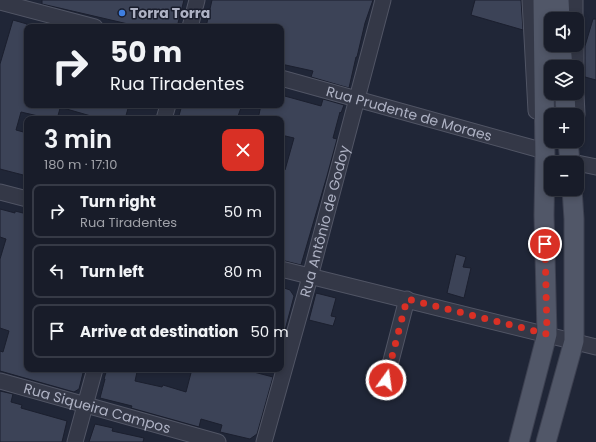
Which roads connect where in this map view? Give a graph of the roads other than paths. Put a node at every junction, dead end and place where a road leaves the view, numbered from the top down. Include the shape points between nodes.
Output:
1 (197, 0) edge
2 (383, 0) edge
3 (530, 0) edge
4 (543, 0) edge
5 (559, 0) edge
6 (575, 0) edge
7 (2, 5) edge
8 (560, 12) edge
9 (575, 12) edge
10 (82, 24) edge
11 (191, 24) edge
12 (284, 79) edge
13 (357, 98) junction
14 (537, 149) junction
15 (584, 165) edge
16 (596, 167) edge
17 (0, 192) edge
18 (572, 196) edge
19 (576, 196) edge
20 (24, 198) edge
21 (544, 215) junction
22 (574, 219) junction
23 (284, 270) edge
24 (310, 277) junction
25 (407, 299) junction
26 (547, 334) junction
27 (574, 341) junction
28 (596, 347) edge
29 (284, 370) edge
30 (94, 372) edge
31 (284, 372) edge
32 (386, 380) dead end
33 (0, 381) edge
34 (86, 405) junction
35 (75, 442) edge
36 (218, 442) edge
37 (264, 442) edge
38 (518, 442) edge
39 (546, 442) edge

1 - 11 street
2 - 13 street, Rua Antônio de Godoy
3 - 14 street
4 - 21 main road via 546,161
5 - 8 main road
6 - 9 street
7 - 10 street
12 - 13 street, Rua Prudente de Moraes
13 - 14 street, Rua Prudente de Moraes
13 - 24 street, Rua Antônio de Godoy
14 - 21 street
15 - 16 street
17 - 20 street
18 - 22 main road
19 - 22 street
21 - 26 main road
22 - 27 main road
23 - 24 street
24 - 25 street
24 - 29 street, Rua Antônio de Godoy
25 - 26 street
25 - 32 street
26 - 27 street
26 - 38 main road
27 - 28 street
27 - 39 main road
30 - 34 street
31 - 37 street, Rua Antônio de Godoy
33 - 34 street, Rua Siqueira Campos
34 - 35 street
34 - 36 street, Rua Siqueira Campos

